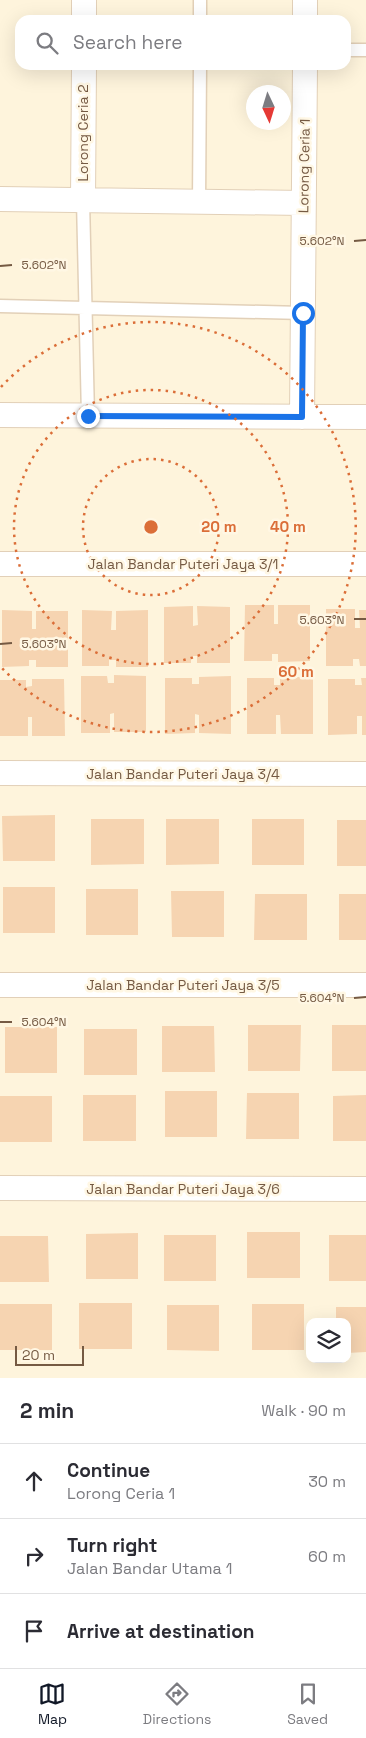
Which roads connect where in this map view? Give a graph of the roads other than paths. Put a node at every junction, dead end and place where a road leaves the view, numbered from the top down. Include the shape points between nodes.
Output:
1 (84, 0) edge
2 (200, 0) edge
3 (305, 0) edge
4 (84, 15) edge
5 (200, 15) edge
6 (305, 15) edge
7 (351, 50) edge
8 (366, 50) edge
9 (84, 70) edge
10 (200, 70) edge
11 (305, 70) edge
12 (0, 199) edge
13 (83, 200) junction
14 (199, 202) junction
15 (303, 203) junction
16 (0, 306) edge
17 (86, 308) junction
18 (303, 313) junction
19 (0, 415) edge
20 (88, 416) junction
21 (302, 417) junction
22 (366, 417) edge
23 (0, 564) edge
24 (366, 564) edge
25 (0, 774) edge
26 (366, 774) edge
27 (0, 985) edge
28 (366, 985) edge
29 (0, 1188) edge
30 (366, 1189) edge

1 - 4 street
2 - 5 lane
3 - 6 street
7 - 8 lane
9 - 13 street, Lorong Ceria 2
10 - 14 lane
11 - 15 street, Lorong Ceria 1
12 - 13 street
13 - 14 street
13 - 17 lane
14 - 15 street
15 - 18 street, Lorong Ceria 1
16 - 17 lane
17 - 18 lane
17 - 20 lane
18 - 21 street, Lorong Ceria 1
19 - 20 street
20 - 21 street
21 - 22 street
23 - 24 street, Jalan Bandar Puteri Jaya 3/1
25 - 26 street, Jalan Bandar Puteri Jaya 3/4
27 - 28 street, Jalan Bandar Puteri Jaya 3/5
29 - 30 street, Jalan Bandar Puteri Jaya 3/6

